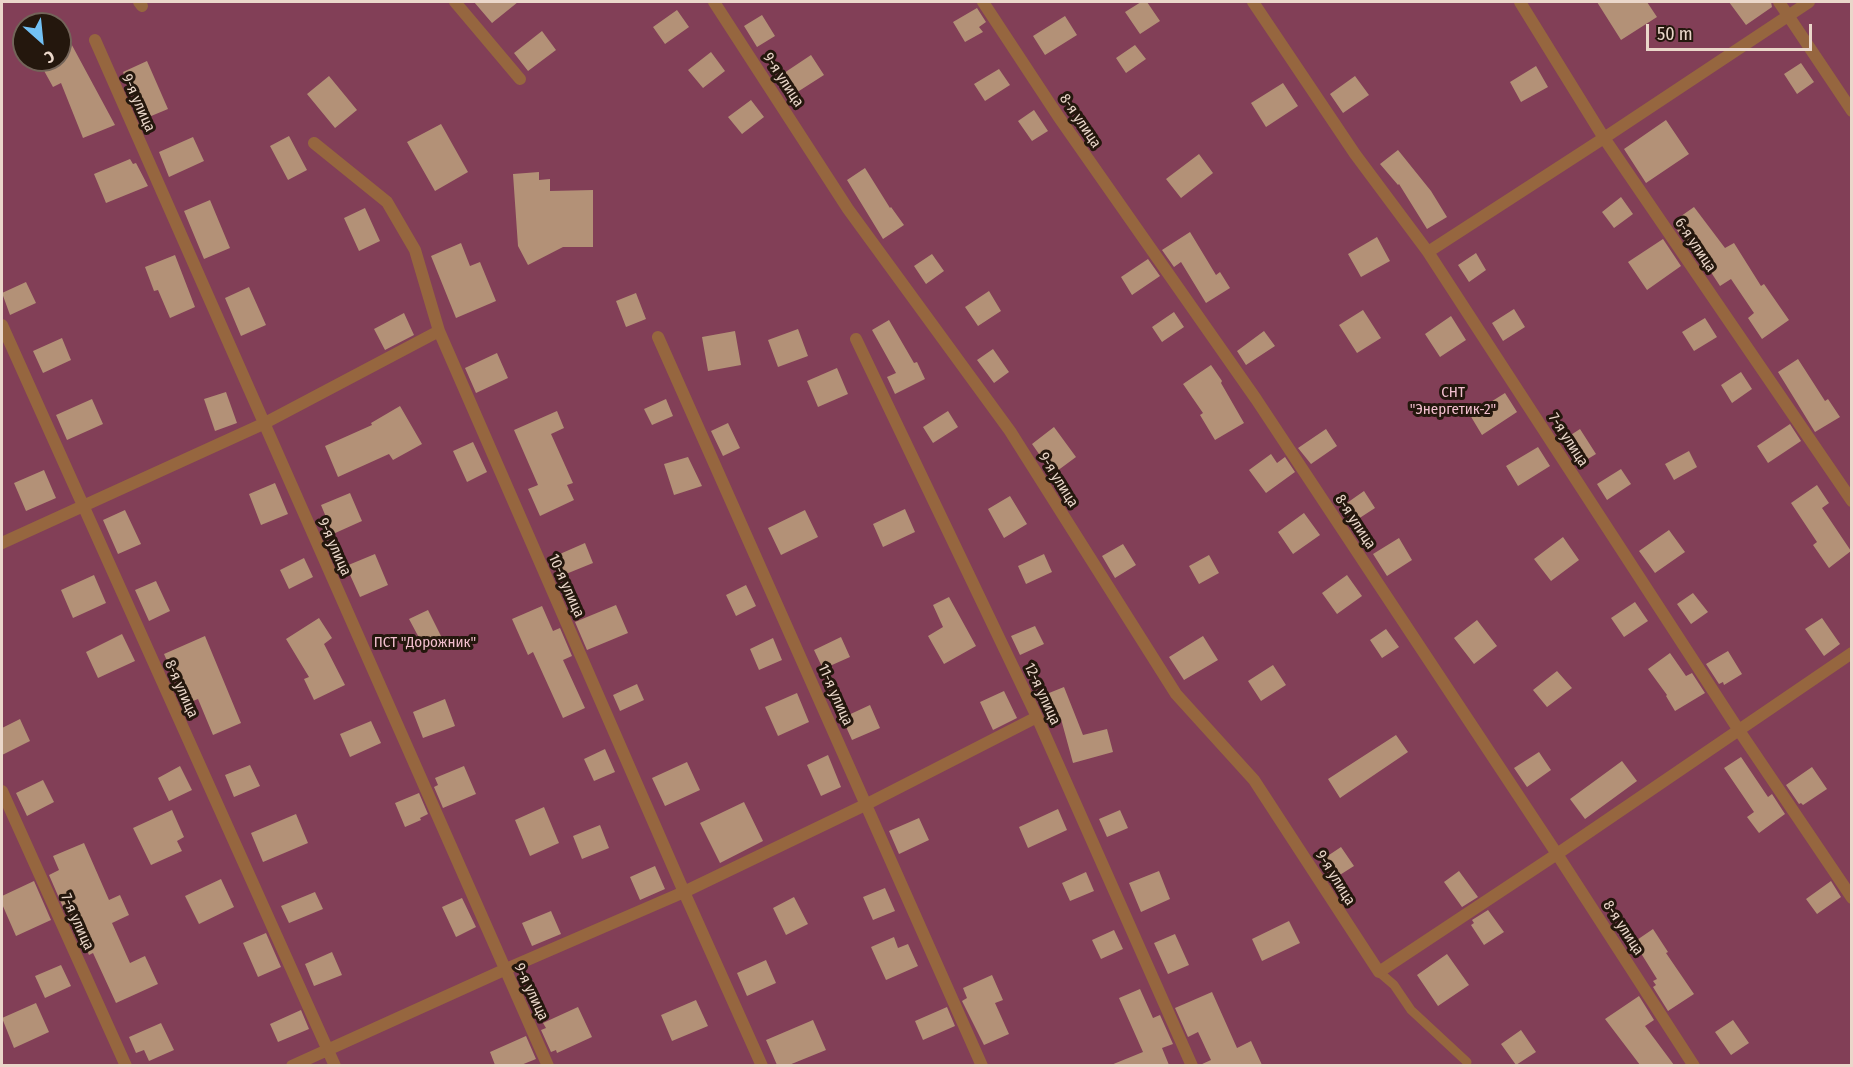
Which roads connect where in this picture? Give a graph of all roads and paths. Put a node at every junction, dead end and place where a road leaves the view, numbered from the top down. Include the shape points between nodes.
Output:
1 (455, 2) edge
2 (714, 2) edge
3 (983, 2) edge
4 (1253, 2) edge
5 (1520, 2) edge
6 (1779, 2) edge
7 (1809, 2) edge
8 (1787, 16) junction
9 (94, 40) dead end
10 (520, 78) dead end
11 (1851, 111) edge
12 (1604, 138) junction
13 (314, 142) dead end
14 (1428, 252) junction
15 (2, 325) edge
16 (438, 332) junction
17 (658, 337) dead end
18 (856, 339) dead end
19 (263, 424) junction
20 (1851, 501) edge
21 (82, 507) junction
22 (2, 543) edge
23 (1851, 653) edge
24 (1037, 717) junction
25 (1738, 729) junction
26 (2, 790) edge
27 (867, 804) junction
28 (1557, 854) junction
29 (684, 892) junction
30 (1851, 898) edge
31 (504, 970) junction
32 (1379, 972) junction
33 (328, 1050) junction
34 (1467, 1062) dead end
35 (126, 1065) edge
36 (292, 1065) edge
37 (335, 1065) edge
38 (548, 1065) edge
39 (762, 1065) edge
40 (982, 1065) edge
41 (1192, 1065) edge
42 (1694, 1065) edge

1 - 10 street
2 - 32 street, 9-я улица via 848,209 1010,431 1176,694 1254,780
3 - 28 street, 8-я улица via 1256,399
4 - 14 street, 7-я улица via 1355,154
5 - 12 street, 6-я улица
6 - 8 street
7 - 8 street
8 - 11 street
8 - 12 street
9 - 19 street, 9-я улица
12 - 14 street
12 - 20 street, 6-я улица
13 - 16 street, 10-я улица via 387,202 415,250
14 - 25 street, 7-я улица
15 - 21 street, 8-я улица
16 - 19 street
16 - 29 street, 10-я улица
17 - 27 street, 11-я улица
18 - 24 street, 12-я улица
19 - 21 street
19 - 31 street, 9-я улица
21 - 22 street
21 - 33 street, 8-я улица
23 - 25 street
24 - 27 street
24 - 41 street, 12-я улица
25 - 28 street
25 - 30 street, 7-я улица
26 - 35 street, 7-я улица
27 - 29 street
27 - 40 street, 11-я улица
28 - 32 street
28 - 42 street, 8-я улица
29 - 31 street
29 - 39 street, 10-я улица
31 - 33 street
31 - 38 street, 9-я улица
32 - 34 lane via 1394,985 1411,1010
33 - 36 street
33 - 37 street, 8-я улица

